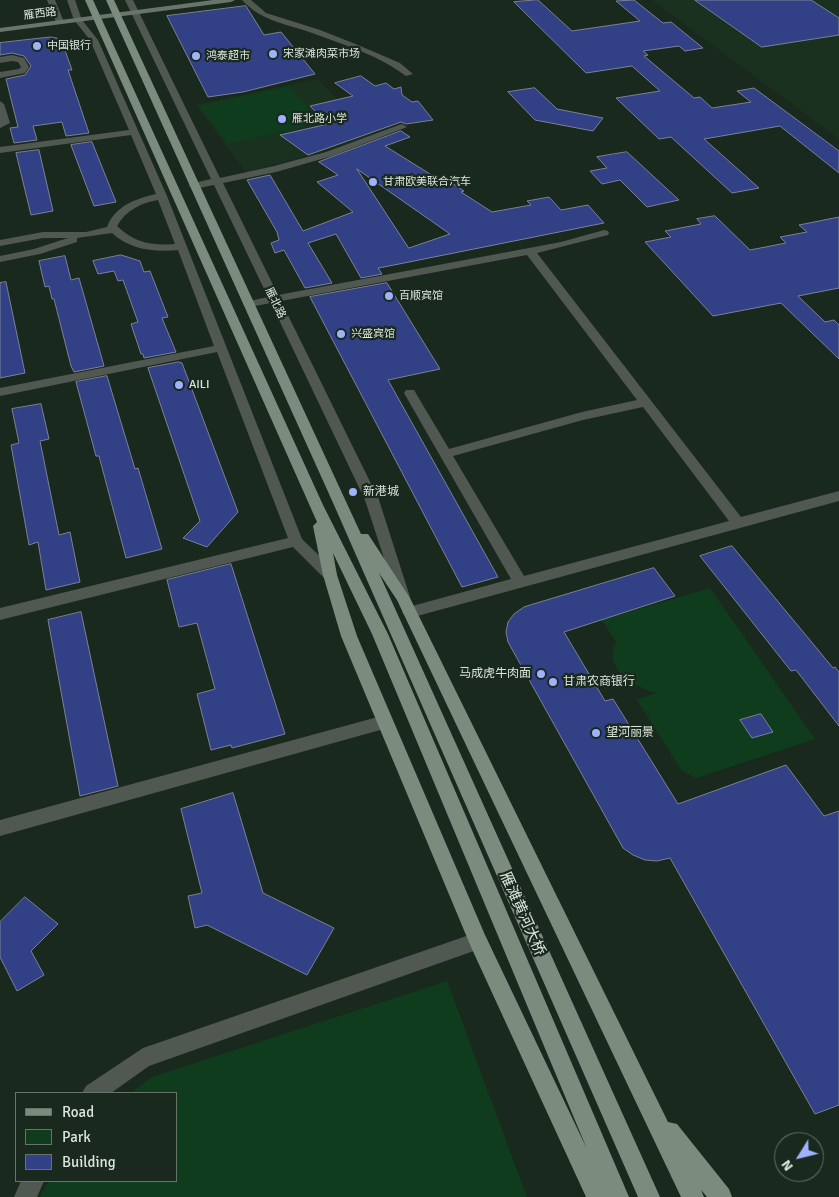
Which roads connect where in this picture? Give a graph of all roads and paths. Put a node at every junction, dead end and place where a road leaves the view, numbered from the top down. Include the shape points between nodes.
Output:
1 (52, 0) edge
2 (71, 0) edge
3 (89, 0) edge
4 (110, 0) edge
5 (129, 0) edge
6 (231, 0) edge
7 (246, 0) edge
8 (134, 12) junction
9 (117, 15) junction
10 (97, 18) junction
11 (78, 20) junction
12 (60, 22) junction
13 (0, 30) edge
14 (0, 60) edge
15 (409, 74) dead end
16 (0, 75) edge
17 (0, 104) edge
18 (0, 125) edge
19 (402, 127) dead end
20 (134, 132) junction
21 (0, 150) edge
22 (217, 181) junction
23 (194, 186) junction
24 (162, 196) junction
25 (114, 229) junction
26 (604, 233) dead end
27 (86, 235) junction
28 (0, 243) edge
29 (181, 247) junction
30 (530, 250) junction
31 (0, 259) edge
32 (274, 300) junction
33 (249, 304) junction
34 (222, 348) junction
35 (0, 392) edge
36 (410, 393) dead end
37 (644, 402) junction
38 (445, 454) junction
39 (839, 496) edge
40 (316, 505) junction
41 (341, 505) junction
42 (738, 523) junction
43 (296, 541) junction
44 (330, 575) junction
45 (520, 582) junction
46 (407, 605) junction
47 (0, 614) edge
48 (388, 632) junction
49 (385, 722) junction
50 (0, 828) edge
51 (478, 941) junction
52 (94, 1092) edge
53 (651, 1108) junction
54 (33, 1182) edge
55 (26, 1197) edge
56 (598, 1197) edge
57 (618, 1197) edge
58 (649, 1197) edge
59 (692, 1197) edge
60 (721, 1197) edge

1 - 12 street
2 - 11 street
3 - 10 main road
4 - 9 main road, 雁北路
5 - 8 street, 雁北路
6 - 8 main road, 雁西路
7 - 15 street via 263,16 355,46
8 - 9 main road, 雁西路
8 - 22 street, 雁北路
9 - 10 main road, 雁西路
9 - 23 main road, 雁北路
10 - 11 main road, 雁西路
10 - 40 main road
11 - 12 main road, 雁西路
11 - 20 street via 94,40
12 - 13 main road, 雁西路
14 - 16 street via 21,60 24,67 22,71
17 - 18 street via 5,124
19 - 22 street via 301,162
20 - 21 street
20 - 24 street
22 - 23 street
22 - 32 street, 雁北路
23 - 33 main road, 雁北路
24 - 25 street via 133,204 122,211 115,219
24 - 29 street
25 - 27 street
25 - 29 street via 134,244 156,248
26 - 30 street
27 - 28 street via 43,235
27 - 31 street via 36,252
29 - 34 street
30 - 32 street
30 - 37 street
32 - 33 street
32 - 46 street, 雁北路 via 372,500
33 - 41 main road, 雁北路
34 - 35 street
34 - 43 street
36 - 38 street
37 - 38 street
37 - 42 street
38 - 45 street
39 - 42 street
40 - 44 main road
40 - 48 main road
41 - 46 main road
41 - 48 main road
42 - 45 street
43 - 44 street
43 - 47 street
44 - 49 main road via 349,636
45 - 46 street
46 - 53 main road
48 - 57 main road, 雁滩黄河大桥
48 - 58 main road, 雁滩黄河大桥
49 - 50 street
49 - 51 main road
51 - 52 street via 143,1058
51 - 56 main road
53 - 59 main road
53 - 60 main road
54 - 55 street

